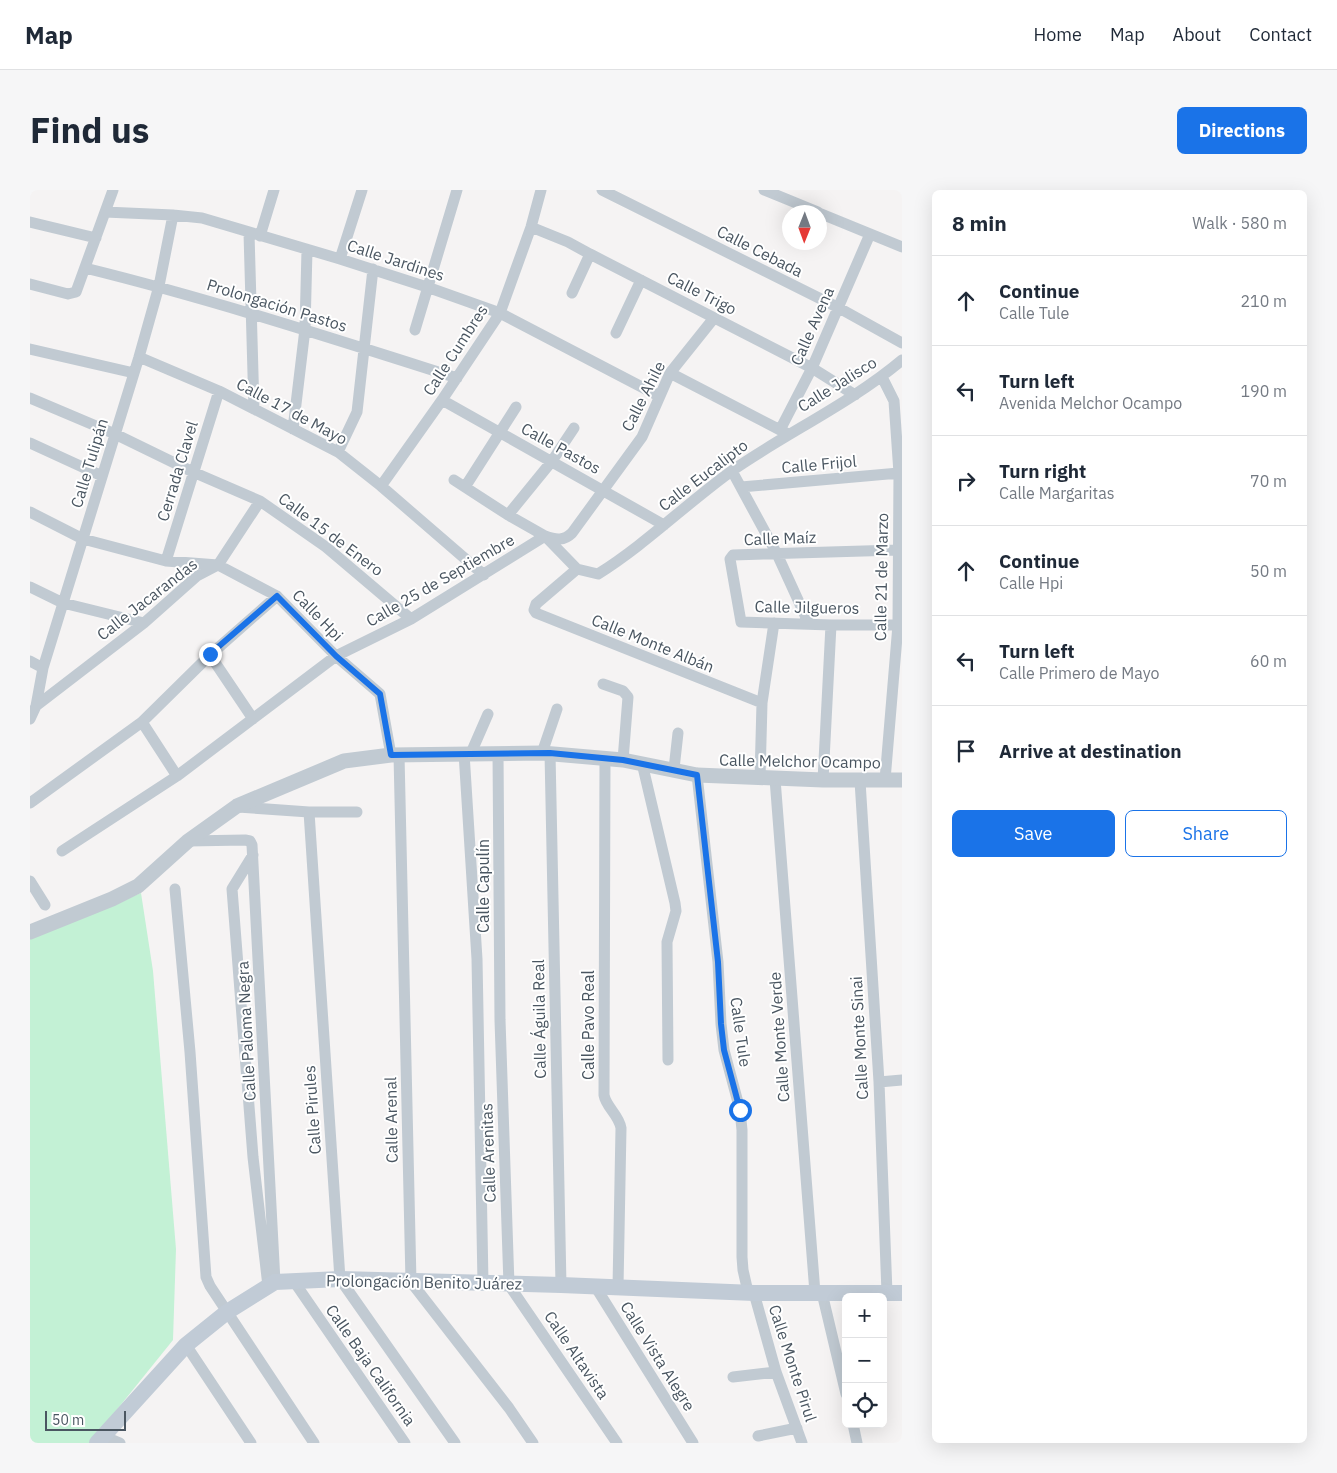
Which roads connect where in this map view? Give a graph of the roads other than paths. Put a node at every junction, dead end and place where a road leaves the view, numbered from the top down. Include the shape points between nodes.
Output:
1 (113, 190) edge
2 (274, 190) edge
3 (362, 190) edge
4 (457, 190) edge
5 (541, 190) edge
6 (602, 190) edge
7 (764, 190) edge
8 (800, 205) edge
9 (105, 212) junction
10 (173, 215) junction
11 (827, 216) edge
12 (30, 222) edge
13 (531, 227) junction
14 (254, 234) junction
15 (870, 234) junction
16 (96, 238) junction
17 (902, 247) edge
18 (306, 250) junction
19 (590, 254) junction
20 (340, 259) junction
21 (86, 268) junction
22 (373, 269) junction
23 (641, 280) junction
24 (30, 284) edge
25 (159, 286) junction
26 (427, 287) junction
27 (572, 293) dead end
28 (839, 308) junction
29 (251, 313) junction
30 (500, 313) junction
31 (714, 318) junction
32 (305, 329) junction
33 (415, 330) dead end
34 (616, 333) dead end
35 (902, 343) edge
36 (364, 348) junction
37 (30, 349) edge
38 (139, 357) junction
39 (902, 360) edge
40 (812, 368) junction
41 (134, 373) junction
42 (670, 373) junction
43 (882, 377) junction
44 (457, 378) junction
45 (219, 391) junction
46 (855, 395) junction
47 (659, 396) junction
48 (30, 398) edge
49 (442, 400) junction
50 (516, 406) dead end
51 (254, 409) junction
52 (574, 428) dead end
53 (293, 430) junction
54 (499, 432) junction
55 (784, 432) junction
56 (115, 434) junction
57 (30, 443) edge
58 (338, 452) junction
59 (552, 461) junction
60 (732, 471) junction
61 (193, 472) junction
62 (899, 474) junction
63 (102, 476) junction
64 (454, 480) dead end
65 (381, 486) junction
66 (465, 487) junction
67 (741, 487) junction
68 (604, 490) junction
69 (260, 501) junction
70 (30, 512) edge
71 (508, 515) junction
72 (664, 524) junction
73 (545, 536) junction
74 (83, 538) junction
75 (897, 550) junction
76 (777, 554) junction
77 (166, 561) junction
78 (218, 565) junction
79 (577, 569) junction
80 (484, 575) junction
81 (30, 587) edge
82 (277, 596) junction
83 (63, 603) junction
84 (412, 620) junction
85 (741, 622) joint
86 (144, 623) junction
87 (774, 623) junction
88 (810, 624) junction
89 (831, 625) junction
90 (900, 625) edge
91 (210, 654) junction
92 (336, 656) junction
93 (30, 661) edge
94 (43, 668) junction
95 (604, 684) dead end
96 (762, 703) junction
97 (36, 706) junction
98 (557, 709) dead end
99 (488, 714) dead end
100 (30, 719) edge
101 (253, 719) junction
102 (142, 722) junction
103 (678, 734) dead end
104 (468, 753) junction
105 (498, 753) junction
106 (546, 753) junction
107 (395, 755) junction
108 (605, 758) junction
109 (623, 760) junction
110 (642, 763) junction
111 (674, 769) junction
112 (697, 775) junction
113 (177, 776) junction
114 (768, 778) junction
115 (823, 780) junction
116 (885, 780) junction
117 (902, 780) edge
118 (860, 781) junction
119 (30, 803) edge
120 (237, 806) junction
121 (309, 812) junction
122 (357, 812) dead end
123 (188, 841) junction
124 (62, 851) dead end
125 (253, 855) junction
126 (30, 881) edge
127 (175, 889) dead end
128 (44, 905) dead end
129 (30, 932) edge
130 (500, 1020) joint
131 (668, 1060) dead end
132 (902, 1080) edge
133 (879, 1082) junction
134 (340, 1279) junction
135 (293, 1280) junction
136 (411, 1282) junction
137 (483, 1283) junction
138 (272, 1284) junction
139 (509, 1285) junction
140 (561, 1285) junction
141 (596, 1286) junction
142 (618, 1287) junction
143 (751, 1292) junction
144 (819, 1293) junction
145 (895, 1293) edge
146 (227, 1312) junction
147 (186, 1344) junction
148 (776, 1372) junction
149 (733, 1377) dead end
150 (843, 1383) edge
151 (797, 1428) junction
152 (854, 1428) edge
153 (758, 1436) dead end
154 (100, 1440) edge
155 (120, 1443) edge
156 (250, 1443) edge
157 (314, 1443) edge
158 (405, 1443) edge
159 (455, 1443) edge
160 (533, 1443) edge
161 (618, 1443) edge
162 (693, 1443) edge
163 (802, 1443) edge
164 (857, 1443) edge

1 - 9 street
2 - 14 street
3 - 20 street
4 - 26 street
5 - 13 street, Calle Cumbres
6 - 28 street, Calle Cebada
7 - 8 street
9 - 10 street, Calle Jardines
9 - 16 street
10 - 14 street, Calle Jardines via 202,218
10 - 25 street, Calle Tulipán
11 - 15 street
12 - 16 street
13 - 19 street, Calle Trigo
13 - 30 street, Calle Cumbres
14 - 18 street, Calle Jardines
14 - 29 street
15 - 17 street
15 - 28 street, Calle Avena
16 - 21 street
18 - 20 street, Calle Jardines
18 - 32 street
19 - 23 street, Calle Trigo
19 - 27 street
20 - 22 street, Calle Jardines
21 - 24 street via 75,293
21 - 25 street, Prolongación Pastos
22 - 26 street, Calle Jardines
22 - 36 street
23 - 31 street, Calle Trigo
23 - 34 street
25 - 29 street, Prolongación Pastos
25 - 38 street, Calle Tulipán
26 - 30 street, Calle Jardines
26 - 33 street
28 - 35 street, Calle Cebada
28 - 40 street, Calle Avena
29 - 32 street, Prolongación Pastos
29 - 51 street
30 - 44 street, Calle Cumbres
30 - 47 street, Calle Jardines
31 - 40 street, Calle Trigo
31 - 42 street, Calle Ahile
32 - 36 street, Prolongación Pastos
32 - 53 street
36 - 44 street, Prolongación Pastos
36 - 58 street via 358,412
37 - 41 street
38 - 41 street, Calle Tulipán
38 - 45 street, Calle 17 de Mayo
39 - 43 street, Calle Jalisco
40 - 46 street, Calle Trigo
40 - 55 street, Calle Avena
41 - 56 street, Calle Tulipán
42 - 47 street, Calle Ahile
42 - 55 street, Calle Eucalipto
43 - 46 street, Calle Jalisco
43 - 62 street, Calle 21 de Marzo via 894,401
44 - 49 street, Calle Cumbres
45 - 51 street, Calle 17 de Mayo
45 - 61 street, Cerrada Clavel
46 - 55 street, Calle Jalisco
47 - 68 street, Calle Ahile via 642,437
48 - 56 street, Calle 15 de Enero
49 - 54 street, Calle Pastos
49 - 65 street, Calle Cumbres
50 - 54 street
51 - 53 street, Calle 17 de Mayo
52 - 59 street
53 - 58 street, Calle 17 de Mayo
54 - 59 street, Calle Pastos
54 - 66 street
55 - 60 street, Calle Eucalipto
56 - 61 street, Calle 15 de Enero
56 - 63 street, Calle Tulipán
57 - 63 street
58 - 65 street, Calle 17 de Mayo
59 - 68 street, Calle Pastos
59 - 71 street
60 - 67 street
60 - 72 street, Calle Eucalipto
61 - 69 street, Calle 15 de Enero
61 - 77 street, Cerrada Clavel
62 - 67 street, Calle Frijol
62 - 75 street, Calle 21 de Marzo
63 - 74 street, Calle Tulipán
64 - 66 street
65 - 80 street, Calle 17 de Mayo
66 - 71 street
67 - 76 street
68 - 72 street, Calle Pastos
68 - 73 street, Calle Ahile via 567,538 560,540
69 - 78 street, Calle Jacarandas
69 - 84 street, Calle 15 de Enero via 326,547
70 - 74 street
71 - 73 street
72 - 79 street, Calle Eucalipto via 598,574
73 - 79 street
73 - 80 street, Calle 25 de Septiembre
74 - 77 street
74 - 83 street, Calle Tulipán
75 - 76 street, Calle Maíz
75 - 90 street, Calle 21 de Marzo
76 - 85 street, Calle Maíz via 730,557
76 - 88 street
77 - 78 street
78 - 82 street, Calle Hpi
78 - 86 street, Calle Jacarandas via 197,576
79 - 96 street, Calle Monte Albán via 536,604 534,610 539,615
80 - 84 street, Calle 25 de Septiembre
81 - 83 street
82 - 91 street
82 - 92 street, Calle Hpi
83 - 86 street
83 - 94 street, Calle Tulipán
84 - 92 street, Calle 25 de Septiembre
85 - 87 street, Calle Jilgueros
86 - 97 street, Calle Jacarandas
87 - 88 street, Calle Jilgueros
87 - 96 street, Calle Monte Verde
88 - 89 street, Calle Jilgueros
89 - 90 street, Calle Jilgueros
89 - 115 street
90 - 116 street, Calle 21 de Marzo
91 - 101 street
91 - 102 street
92 - 101 street, Calle 25 de Septiembre
92 - 107 street, Calle Hpi via 380,694
93 - 94 street
94 - 97 street, Calle Tulipán
95 - 109 street via 628,696
96 - 114 street, Calle Monte Verde
97 - 100 street, Calle Tulipán
98 - 106 street
99 - 104 street
101 - 113 street, Calle 25 de Septiembre
102 - 113 street
102 - 119 street
103 - 111 street
104 - 105 street, Calle Melchor Ocampo
104 - 107 street, Calle Melchor Ocampo
104 - 137 street via 477,959
105 - 106 street, Calle Melchor Ocampo
105 - 130 street, Calle Capulín
106 - 108 street, Calle Melchor Ocampo
106 - 140 street, Calle Águila Real
107 - 120 street, Calle Melchor Ocampo via 344,761
107 - 136 street, Calle Arenal
108 - 109 street, Calle Melchor Ocampo
108 - 142 street, Calle Pavo Real via 604,1094 621,1128
109 - 110 street, Calle Melchor Ocampo
110 - 111 street, Calle Melchor Ocampo
110 - 131 street via 676,911 667,942
111 - 112 street, Calle Melchor Ocampo
112 - 114 street, Calle Melchor Ocampo
112 - 143 street, Calle Tule via 718,962 724,1050 740,1110 742,1257
113 - 124 street, Calle 25 de Septiembre
114 - 115 street, Calle Melchor Ocampo
114 - 144 street, Calle Monte Verde
115 - 118 street, Calle Melchor Ocampo
116 - 117 street, Calle Melchor Ocampo
116 - 118 street, Calle Melchor Ocampo
118 - 133 street, Calle Monte Sinai
120 - 121 street
120 - 123 street, Calle Melchor Ocampo
121 - 122 street
121 - 134 street, Calle Pirules
123 - 125 street via 248,840
123 - 129 street, Calle Melchor Ocampo via 138,886
125 - 138 street, Calle Paloma Negra
125 - 138 street via 232,889 253,1157
126 - 128 street
127 - 146 street via 206,1277
130 - 139 street, Calle Arenitas
132 - 133 street
133 - 145 street, Calle Monte Sinai
134 - 135 main road, Prolongación Benito Juárez
134 - 136 main road, Prolongación Benito Juárez
134 - 159 street
135 - 138 main road, Prolongación Benito Juárez
135 - 158 street, Calle Baja California
136 - 137 main road, Prolongación Benito Juárez
136 - 160 street
137 - 139 main road, Prolongación Benito Juárez
138 - 146 main road, Prolongación Benito Juárez
139 - 140 main road, Prolongación Benito Juárez
139 - 161 street, Calle Altavista
140 - 141 main road, Prolongación Benito Juárez
141 - 142 main road, Prolongación Benito Juárez
141 - 162 street, Calle Vista Alegre
142 - 143 main road, Prolongación Benito Juárez
143 - 144 main road, Prolongación Benito Juárez
143 - 148 street, Calle Monte Pirul
144 - 145 main road, Prolongación Benito Juárez
144 - 150 street, Calle Monte Verde
146 - 147 main road, Prolongación Benito Juárez
146 - 157 street
147 - 154 main road, Prolongación Benito Juárez
147 - 156 street
148 - 149 street
148 - 151 street, Calle Monte Pirul
151 - 153 street
151 - 163 street, Calle Monte Pirul
152 - 164 street
154 - 155 street

